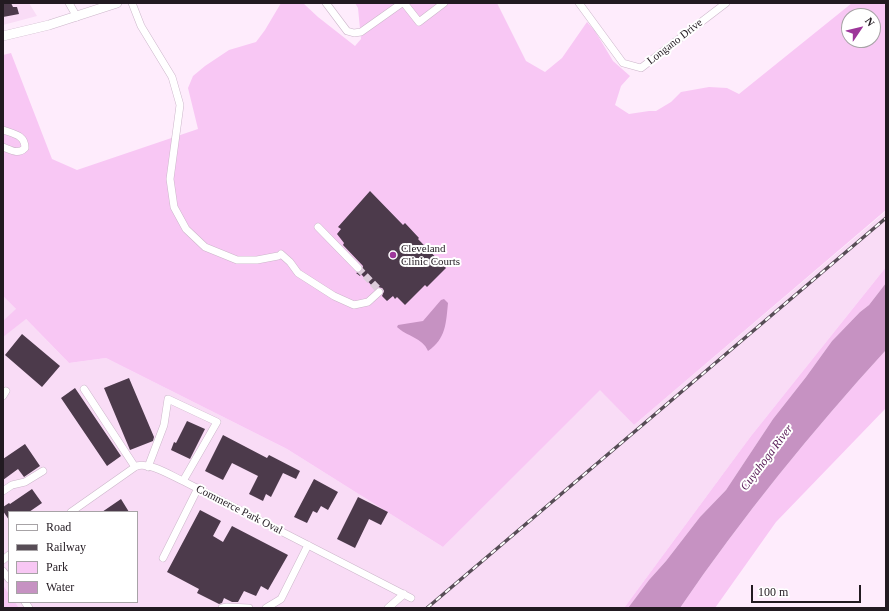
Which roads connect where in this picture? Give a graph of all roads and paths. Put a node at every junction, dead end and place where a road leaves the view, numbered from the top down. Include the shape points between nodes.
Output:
1 (69, 3) edge
2 (118, 3) edge
3 (132, 3) edge
4 (326, 3) edge
5 (403, 3) edge
6 (444, 3) edge
7 (579, 3) edge
8 (726, 3) edge
9 (77, 16) junction
10 (3, 36) edge
11 (3, 130) edge
12 (3, 147) edge
13 (318, 227) dead end
14 (358, 268) tunnel mouth
15 (379, 292) dead end
16 (84, 389) dead end
17 (135, 467) junction
18 (148, 467) junction
19 (44, 471) dead end
20 (183, 481) junction
21 (198, 488) junction
22 (3, 491) edge
23 (72, 511) edge
24 (308, 545) junction
25 (163, 558) dead end
26 (222, 608) edge
27 (249, 608) edge
28 (266, 608) edge
29 (388, 608) edge

1 - 9 street
2 - 9 main road
3 - 15 street via 141,26 172,77 180,105 170,180 174,207 186,229 204,247 237,260 257,260 280,255 290,262 298,273 334,296 354,305 368,302
4 - 5 street via 347,31 354,34 361,32
5 - 6 street via 418,22
7 - 8 street, Longano Drive via 623,63 641,68
9 - 10 main road
11 - 12 street via 20,136 25,148 22,152 17,152
13 - 14 street
16 - 17 street
17 - 18 street, Commerce Park Oval
17 - 23 street
18 - 20 street, Commerce Park Oval via 159,469
18 - 20 street via 164,425 168,399 217,422
19 - 22 street
20 - 21 street, Commerce Park Oval
21 - 24 street, Commerce Park Oval
21 - 25 street
24 - 28 street via 281,599
24 - 29 street, Commerce Park Oval via 407,596
26 - 27 street

